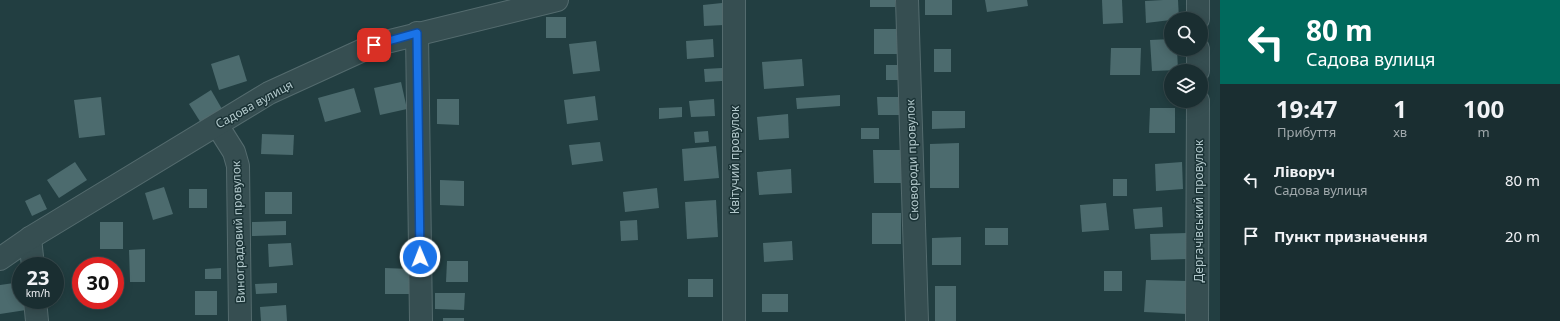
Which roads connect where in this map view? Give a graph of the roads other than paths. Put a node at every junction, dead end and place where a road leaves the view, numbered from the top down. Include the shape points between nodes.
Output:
1 (557, 0) edge
2 (734, 0) edge
3 (907, 0) edge
4 (1198, 0) edge
5 (1198, 12) edge
6 (417, 33) junction
7 (1198, 108) edge
8 (216, 125) junction
9 (30, 238) junction
10 (31, 257) edge
11 (0, 259) edge
12 (36, 309) edge
13 (37, 321) edge
14 (240, 321) edge
15 (421, 321) edge
16 (734, 321) edge
17 (917, 321) edge
18 (1197, 321) edge

1 - 6 street, Садова вулиця
2 - 16 street, Квітучий провулок
3 - 17 street, Сковороди провулок
4 - 5 street
6 - 8 street, Садова вулиця via 367,48 269,94
6 - 15 street
7 - 18 street, Дергачівський провулок
8 - 9 street, Садова вулиця
8 - 14 street, Виноградовий провулок via 234,152 238,166
9 - 10 street
9 - 11 street, Садова вулиця
12 - 13 street

